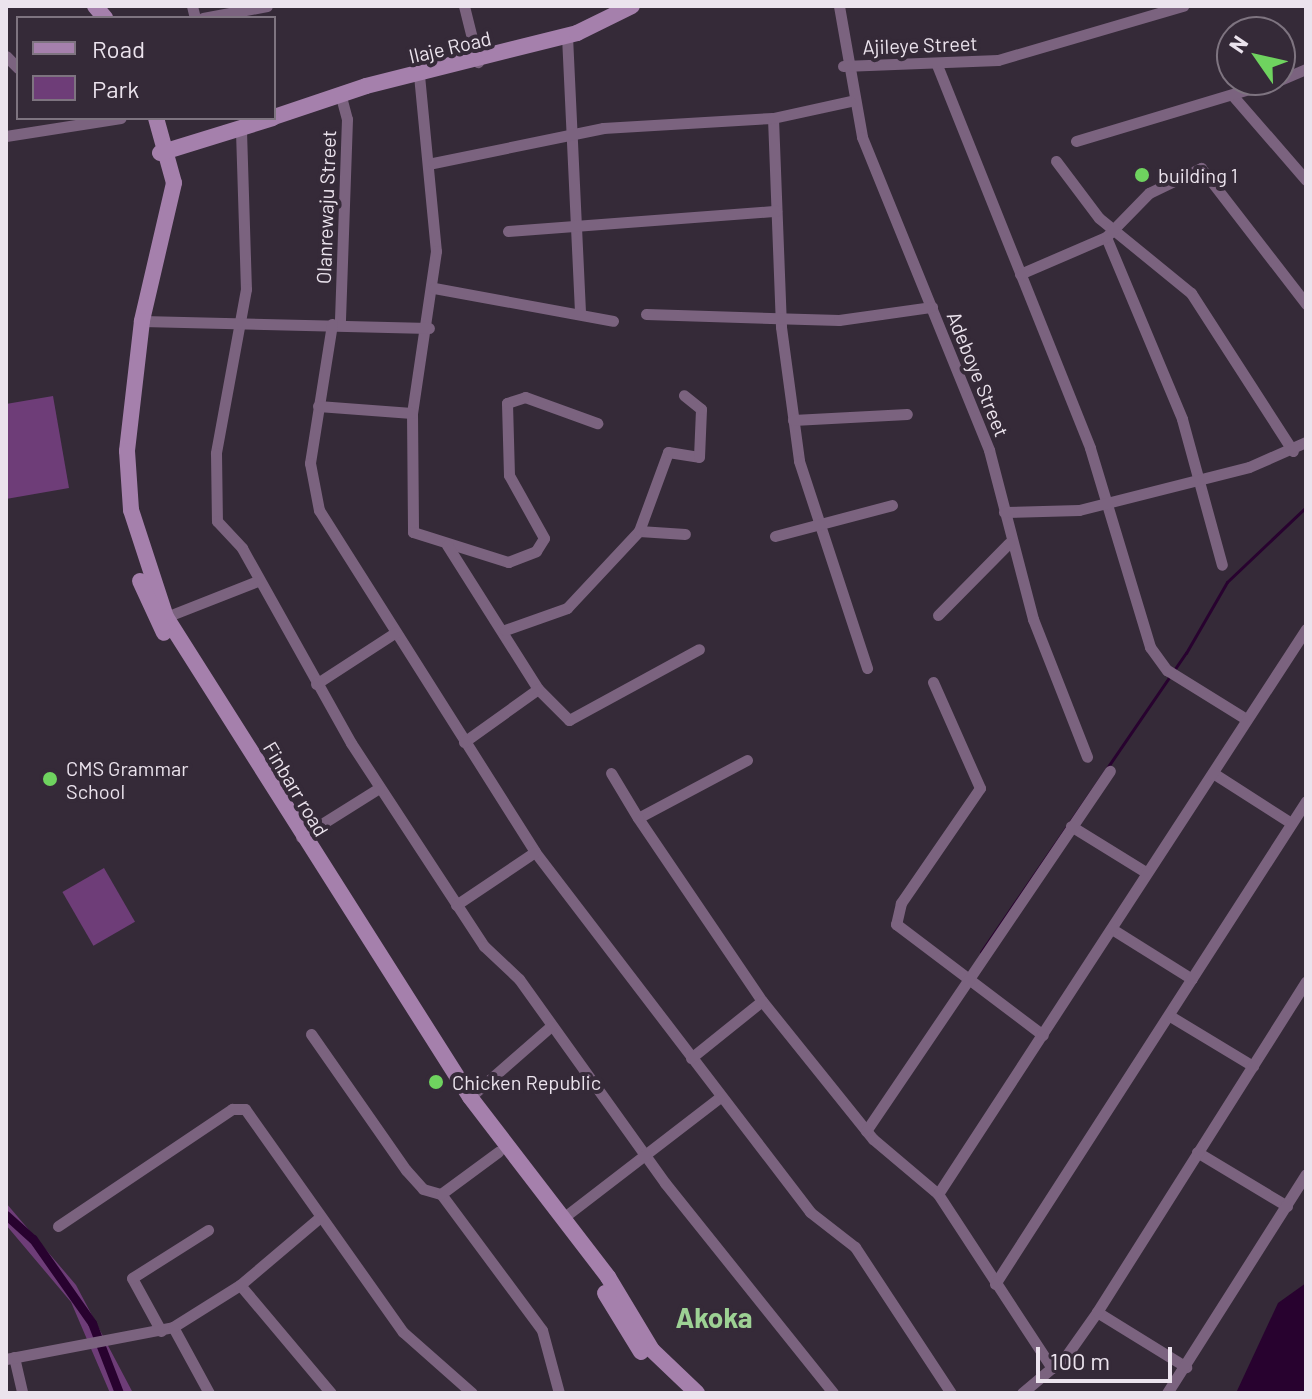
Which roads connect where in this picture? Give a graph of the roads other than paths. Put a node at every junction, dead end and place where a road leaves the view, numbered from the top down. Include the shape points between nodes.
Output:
1 (267, 6) edge
2 (464, 6) edge
3 (632, 6) edge
4 (839, 6) edge
5 (1183, 6) edge
6 (214, 16) edge
7 (567, 36) junction
8 (478, 62) junction
9 (937, 65) junction
10 (843, 66) junction
11 (419, 75) junction
12 (340, 93) junction
13 (1233, 96) joint
14 (850, 101) junction
15 (276, 117) edge
16 (773, 118) junction
17 (47, 120) edge
18 (111, 120) edge
19 (146, 120) edge
20 (156, 120) edge
21 (264, 120) edge
22 (234, 127) edge
23 (50, 132) junction
24 (574, 133) junction
25 (6, 136) edge
26 (1076, 141) dead end
27 (164, 152) junction
28 (1056, 161) dead end
29 (433, 163) junction
30 (1306, 180) edge
31 (776, 211) junction
32 (580, 227) junction
33 (508, 231) dead end
34 (1110, 234) junction
35 (1020, 274) junction
36 (434, 288) junction
37 (1306, 304) edge
38 (932, 307) junction
39 (580, 313) junction
40 (646, 314) dead end
41 (781, 320) junction
42 (142, 321) junction
43 (613, 321) dead end
44 (336, 323) junction
45 (240, 325) junction
46 (429, 328) junction
47 (684, 395) dead end
48 (318, 406) junction
49 (412, 413) junction
50 (907, 414) dead end
51 (793, 420) junction
52 (597, 423) dead end
53 (1306, 442) edge
54 (1293, 451) junction
55 (1198, 481) junction
56 (1104, 503) junction
57 (892, 505) dead end
58 (1004, 512) junction
59 (814, 526) junction
60 (639, 531) junction
61 (685, 534) dead end
62 (775, 536) dead end
63 (1009, 543) junction
64 (447, 545) junction
65 (1222, 565) dead end
66 (255, 582) junction
67 (938, 615) dead end
68 (166, 617) junction
69 (1306, 629) edge
70 (505, 630) junction
71 (396, 632) junction
72 (699, 649) dead end
73 (867, 668) dead end
74 (933, 682) dead end
75 (316, 684) junction
76 (538, 689) junction
77 (1246, 719) junction
78 (464, 742) junction
79 (1087, 757) dead end
80 (747, 760) dead end
81 (1110, 771) dead end
82 (611, 773) dead end
83 (1213, 773) junction
84 (379, 788) junction
85 (1306, 801) edge
86 (638, 818) junction
87 (1291, 823) junction
88 (1071, 826) junction
89 (301, 837) junction
90 (535, 852) junction
91 (1147, 873) junction
92 (456, 905) junction
93 (1112, 929) junction
94 (966, 978) junction
95 (1192, 979) junction
96 (1306, 981) edge
97 (762, 1001) junction
98 (1170, 1016) junction
99 (551, 1026) junction
100 (311, 1034) dead end
101 (1043, 1035) junction
102 (424, 1039) junction
103 (691, 1058) junction
104 (1253, 1066) junction
105 (470, 1097) junction
106 (719, 1098) junction
107 (866, 1131) junction
108 (498, 1152) junction
109 (1197, 1152) junction
110 (644, 1154) junction
111 (1306, 1174) edge
112 (441, 1194) junction
113 (938, 1194) junction
114 (1287, 1206) junction
115 (319, 1218) junction
116 (563, 1218) junction
117 (58, 1226) dead end
118 (208, 1230) dead end
119 (995, 1284) junction
120 (240, 1285) junction
121 (1097, 1312) junction
122 (173, 1327) junction
123 (161, 1331) junction
124 (10, 1358) edge
125 (1186, 1367) junction
126 (1052, 1368) junction
127 (22, 1393) edge
128 (209, 1393) edge
129 (331, 1393) edge
130 (472, 1393) edge
131 (559, 1393) edge
132 (682, 1393) edge
133 (697, 1393) edge
134 (833, 1393) edge
135 (951, 1393) edge
136 (1022, 1393) edge
137 (1167, 1393) edge

1 - 6 street
2 - 8 street
3 - 7 main road, Ilaje Road
4 - 10 street, Adeboye Street
5 - 9 street, Ajileye Street via 1019,56
7 - 8 main road, Ilaje Road
7 - 24 street
8 - 11 main road, Ilaje Road
9 - 10 street, Ajileye Street
9 - 35 street
10 - 14 street, Adeboye Street
11 - 12 main road, Ilaje Road
11 - 29 street
12 - 15 main road, Ilaje Road
12 - 44 street, Olanrewaju Street via 347,119
13 - 26 street
13 - 30 street
14 - 16 street
14 - 38 street, Adeboye Street
16 - 24 street
16 - 31 street
17 - 23 street
18 - 23 street
19 - 27 main road, Finbarr road
20 - 27 main road, Finbarr road
21 - 22 main road, Ilaje Road
22 - 27 main road, Ilaje Road
22 - 45 street
23 - 25 street
24 - 29 street
24 - 32 street
27 - 42 main road, Finbarr road via 174,183
27 - 102 main road, Finbarr road via 164,178 119,420 120,495 130,549 152,613
28 - 34 street
29 - 36 street
31 - 32 street
31 - 41 street
32 - 33 street
32 - 39 street
34 - 35 street
34 - 37 street via 1168,180 1206,169
34 - 54 street via 1191,293
34 - 55 street via 1150,332
35 - 56 street
36 - 39 street
36 - 46 street
38 - 41 street via 877,319
38 - 58 street, Adeboye Street via 997,472
39 - 43 street
40 - 41 street
41 - 51 street
42 - 45 street
42 - 68 main road, Finbarr road via 129,480 141,547
44 - 45 street
44 - 46 street
44 - 48 street, Olanrewaju Street
45 - 66 street via 216,453 215,513 242,548
46 - 49 street
47 - 60 street via 701,409 700,452 695,459 668,452
48 - 49 street
48 - 71 street, Olanrewaju Street via 310,476 319,510
49 - 64 street via 411,527
50 - 51 street
51 - 59 street
52 - 64 street via 510,397 509,475 544,543 516,562
53 - 54 street
54 - 55 street
55 - 56 street
55 - 65 street
56 - 58 street
56 - 77 street via 1144,631 1172,673
57 - 59 street
58 - 63 street, Adeboye Street
59 - 62 street
59 - 73 street
60 - 61 street
60 - 70 street via 567,608
63 - 67 street
63 - 79 street, Adeboye Street
64 - 70 street
66 - 68 street
66 - 75 street
68 - 89 main road, Finbarr road
69 - 77 street
70 - 76 street
71 - 75 street
71 - 78 street, Olanrewaju Street
72 - 76 street via 569,720
74 - 94 street via 980,788 895,918 899,931
75 - 84 street
76 - 78 street
77 - 83 street
78 - 90 street, Olanrewaju Street
80 - 86 street
81 - 88 street
82 - 86 street
83 - 87 street
83 - 91 street
84 - 89 street
84 - 92 street
85 - 87 street
86 - 97 street
87 - 95 street
88 - 91 street
88 - 94 street
89 - 102 main road, Finbarr road
90 - 92 street
90 - 103 street, Olanrewaju Street
91 - 93 street
92 - 99 street
93 - 95 street
93 - 101 street
94 - 101 street
94 - 107 street
95 - 98 street
96 - 104 street
97 - 103 street
97 - 107 street
98 - 104 street
98 - 119 street
99 - 105 street
99 - 110 street
100 - 112 street via 416,1182
101 - 113 street
102 - 105 main road, Finbarr road
102 - 108 main road, Finbarr road
103 - 106 street, Olanrewaju Street
104 - 109 street
105 - 116 main road, Finbarr road
106 - 110 street
106 - 135 street, Olanrewaju Street via 810,1212 855,1247
107 - 113 street
108 - 112 street
108 - 132 main road, Finbarr road via 599,1282 631,1340
109 - 114 street
109 - 121 street
110 - 116 street
110 - 134 street
111 - 114 street
112 - 131 street via 551,1344
113 - 119 street
114 - 125 street
115 - 117 street via 239,1107
115 - 120 street
115 - 130 street via 403,1332
116 - 133 main road, Finbarr road via 652,1350
118 - 123 street via 132,1278
119 - 126 street
120 - 122 street
120 - 129 street
121 - 125 street
121 - 126 street
122 - 123 street
122 - 128 street
123 - 124 street
124 - 127 street
125 - 137 street
126 - 136 street

